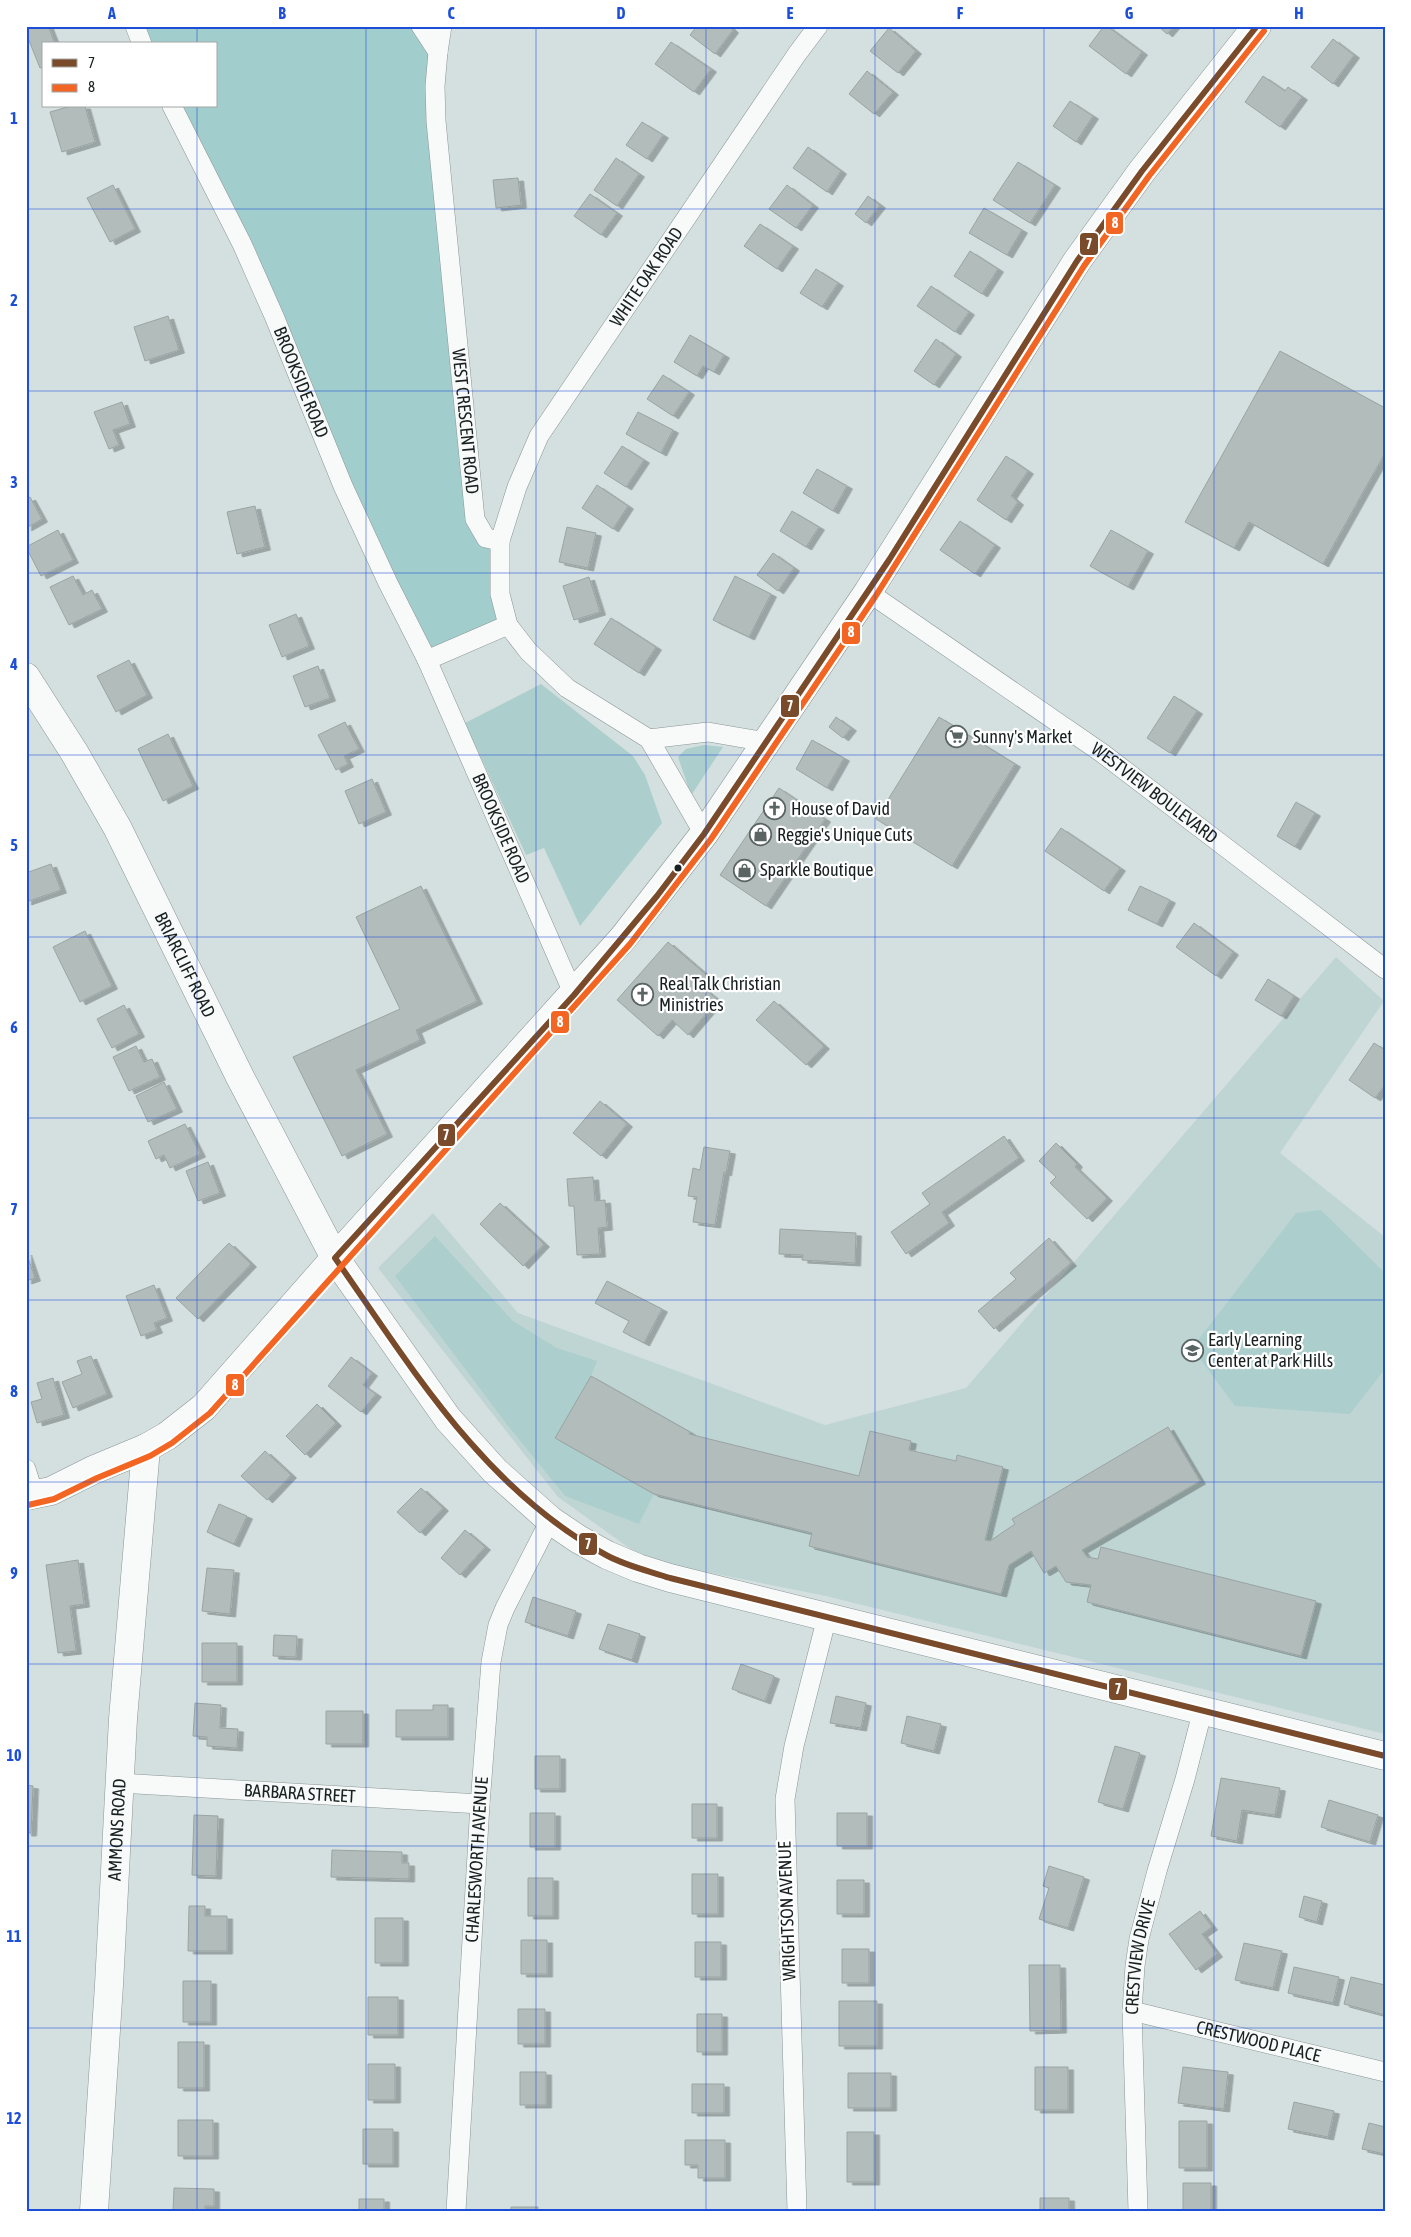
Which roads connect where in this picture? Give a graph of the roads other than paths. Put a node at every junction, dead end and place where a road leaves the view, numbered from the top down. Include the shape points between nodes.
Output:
1 (135, 26) edge
2 (421, 26) edge
3 (442, 26) edge
4 (818, 26) edge
5 (1257, 26) edge
6 (141, 42) edge
7 (438, 52) junction
8 (173, 108) edge
9 (500, 541) junction
10 (868, 592) junction
11 (508, 625) junction
12 (427, 660) junction
13 (26, 677) edge
14 (649, 739) junction
15 (766, 742) junction
16 (704, 834) junction
17 (1385, 968) edge
18 (574, 995) junction
19 (335, 1258) junction
20 (146, 1448) junction
21 (29, 1487) edge
22 (550, 1520) junction
23 (827, 1617) junction
24 (1203, 1709) junction
25 (1385, 1756) edge
26 (119, 1783) junction
27 (480, 1804) junction
28 (1132, 2011) junction
29 (1385, 2072) edge
30 (94, 2211) edge
31 (456, 2211) edge
32 (797, 2211) edge
33 (1138, 2211) edge

1 - 6 street
2 - 7 street
3 - 7 street, WEST CRESCENT ROAD
4 - 9 street, WHITE OAK ROAD via 539,436 517,487
5 - 10 street via 1142,171 1077,260
7 - 9 street, WEST CRESCENT ROAD via 436,121 475,519 486,538
8 - 12 street, BROOKSIDE ROAD via 242,244 344,486
9 - 11 street via 500,594
10 - 15 street
10 - 17 street, WESTVIEW BOULEVARD via 1102,753
11 - 12 street
11 - 14 street via 528,651 567,688
12 - 18 street, BROOKSIDE ROAD
13 - 19 street, BRIARCLIFF ROAD via 117,828 235,1068
14 - 15 street via 708,732
14 - 16 street
15 - 16 street
16 - 18 street
18 - 19 street
19 - 20 street via 204,1407
19 - 22 street, BRIARCLIFF ROAD via 463,1437 495,1471
20 - 21 street via 50,1491
20 - 26 street, AMMONS ROAD
22 - 23 street, BRIARCLIFF ROAD via 592,1547 638,1568
22 - 27 street, CHARLESWORTH AVENUE via 498,1625 491,1662
23 - 24 street, BRIARCLIFF ROAD
23 - 32 street, WRIGHTSON AVENUE via 784,1799
24 - 25 street, BRIARCLIFF ROAD
24 - 28 street, CRESTVIEW DRIVE via 1140,1939
26 - 27 street, BARBARA STREET
26 - 30 street, AMMONS ROAD
27 - 31 street, CHARLESWORTH AVENUE
28 - 29 street, CRESTWOOD PLACE
28 - 33 street, CRESTVIEW DRIVE

